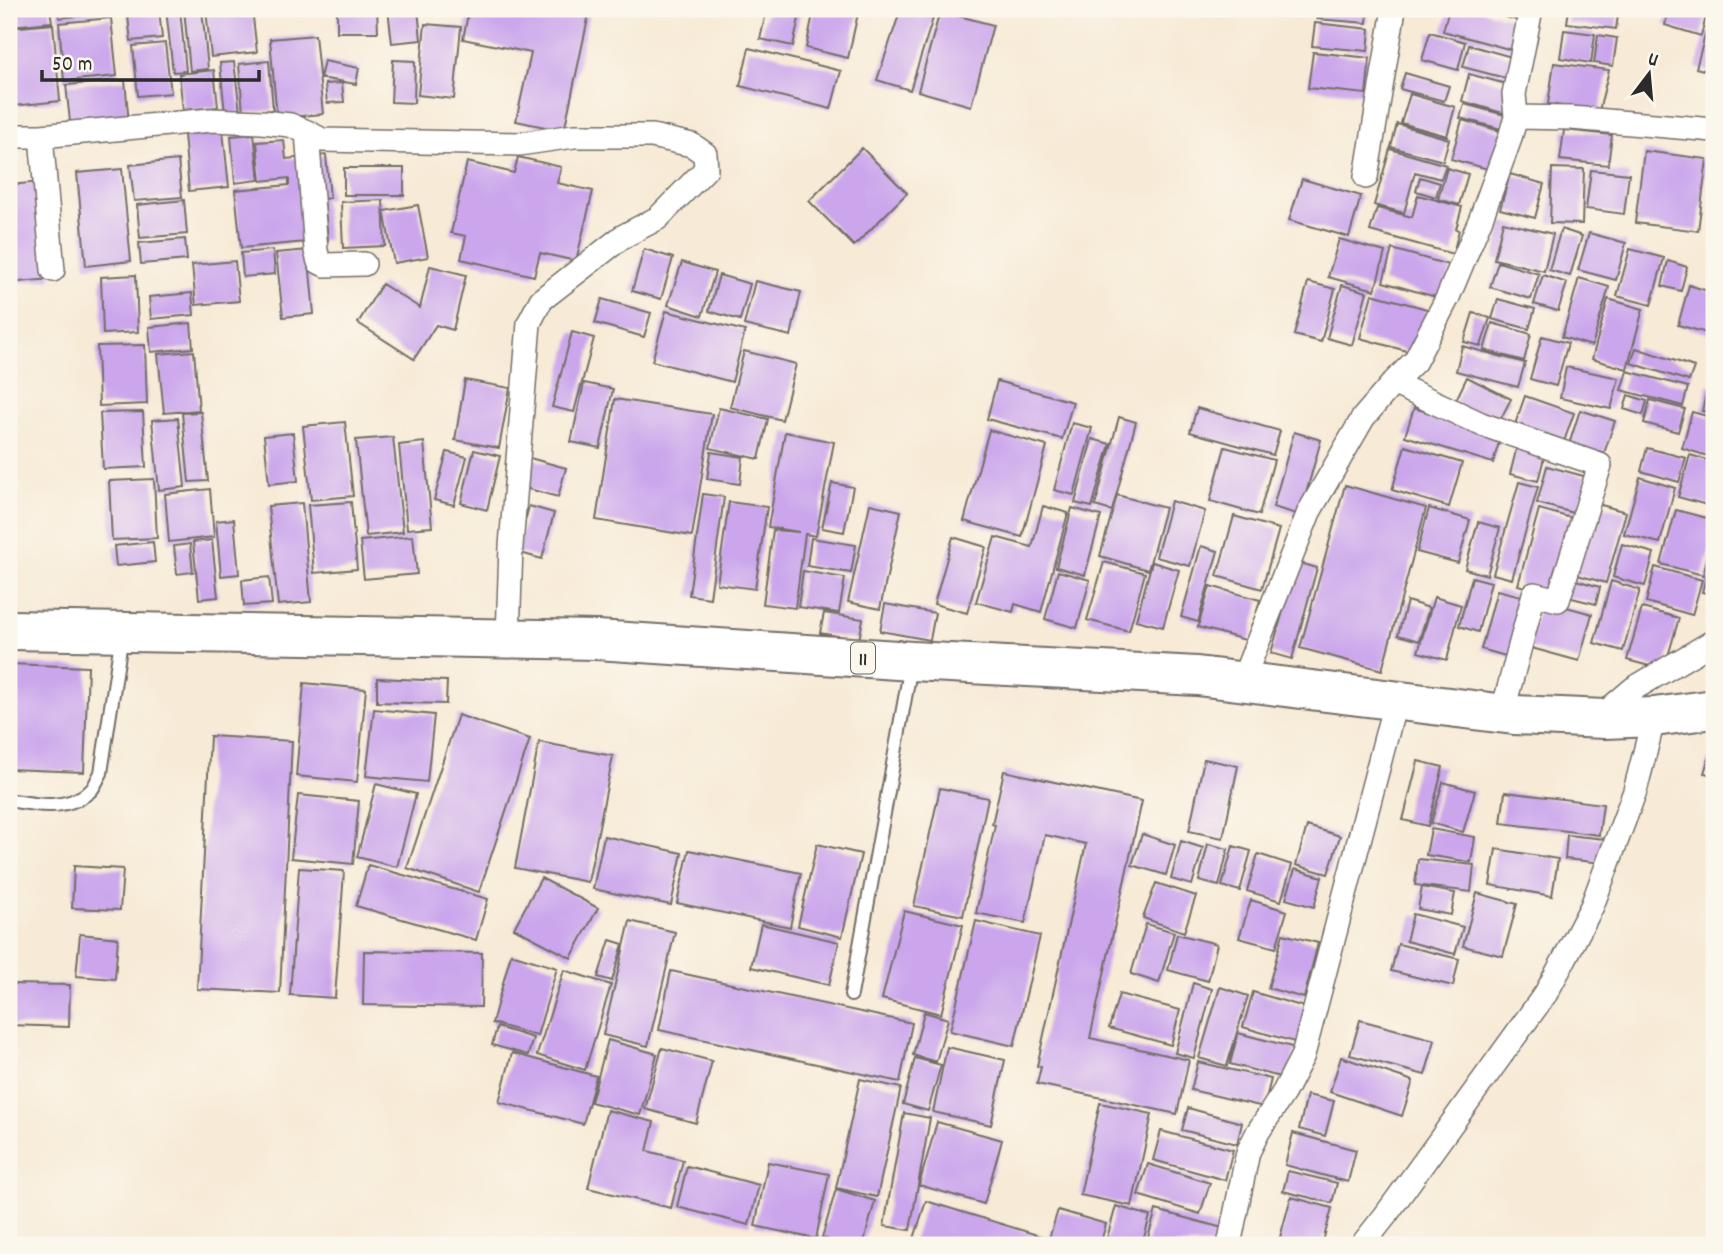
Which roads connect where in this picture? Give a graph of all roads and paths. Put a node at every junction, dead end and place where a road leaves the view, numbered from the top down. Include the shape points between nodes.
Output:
1 (1394, 9) edge
2 (1531, 9) edge
3 (1516, 117) junction
4 (1714, 130) edge
5 (307, 132) junction
6 (9, 136) edge
7 (41, 136) junction
8 (1366, 177) dead end
9 (364, 264) dead end
10 (53, 270) dead end
11 (1393, 383) junction
12 (9, 629) edge
13 (123, 630) junction
14 (508, 638) junction
15 (1714, 641) edge
16 (912, 661) junction
17 (1242, 682) junction
18 (1396, 699) junction
19 (1714, 709) edge
20 (1502, 714) junction
21 (1654, 717) junction
22 (1605, 719) junction
23 (9, 800) edge
24 (851, 995) dead end
25 (1229, 1245) edge
26 (1362, 1245) edge

1 - 8 street
2 - 3 street via 1514,94
3 - 4 street
3 - 11 street via 1448,297 1415,361
5 - 7 street via 262,121 211,120
5 - 9 street via 319,262
5 - 14 street via 322,140 519,144 574,136 652,136 692,145 705,154 706,169 658,218 622,237 541,300 529,323
6 - 7 street
7 - 10 street
11 - 17 street via 1363,418 1310,512
11 - 20 street via 1481,424 1600,465 1558,600 1534,594
12 - 13 highway, 11
13 - 14 highway, 11
13 - 23 lane via 101,773 92,791 69,803 40,806
14 - 16 highway, 11
15 - 22 street via 1633,689
16 - 17 highway, 11
16 - 24 lane
17 - 18 highway, 11
18 - 20 highway, 11
18 - 25 street via 1303,1055 1248,1152
19 - 21 highway, 11
20 - 22 highway, 11
21 - 22 highway, 11
21 - 26 street via 1635,791 1592,906 1546,993

